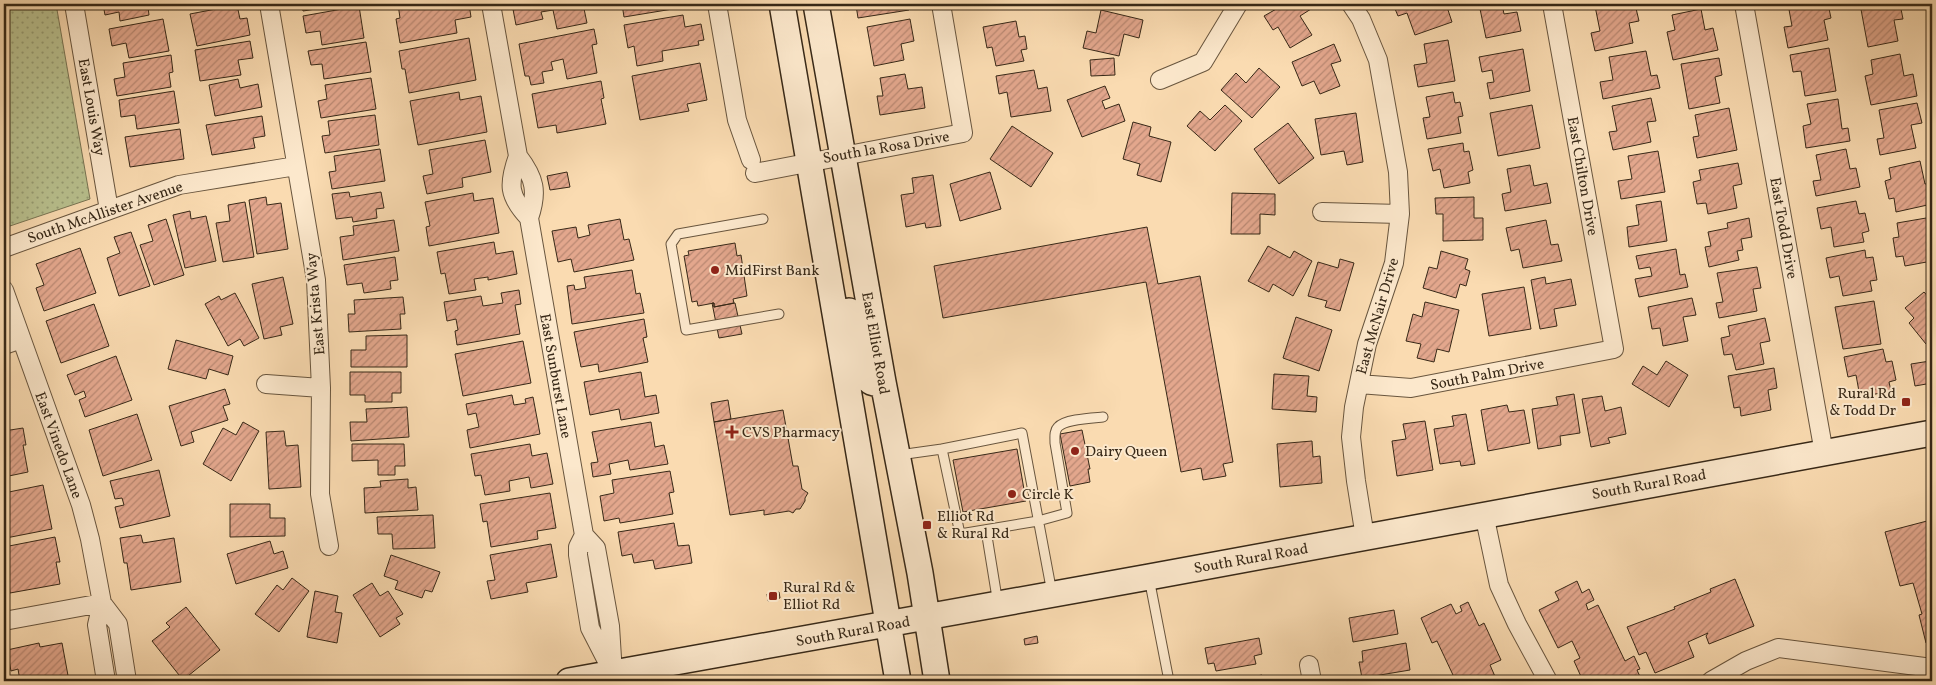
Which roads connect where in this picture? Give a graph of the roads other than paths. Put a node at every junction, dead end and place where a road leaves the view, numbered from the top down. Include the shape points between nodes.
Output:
1 (74, 4) edge
2 (269, 4) edge
3 (491, 4) edge
4 (717, 4) edge
5 (782, 4) edge
6 (816, 4) edge
7 (941, 4) edge
8 (1238, 4) edge
9 (1350, 4) edge
10 (1552, 4) edge
11 (1744, 4) edge
12 (1160, 80) dead end
13 (843, 155) junction
14 (518, 156) junction
15 (810, 161) junction
16 (296, 166) junction
17 (109, 210) junction
18 (1322, 212) dead end
19 (1400, 214) junction
20 (529, 218) junction
21 (762, 219) dead end
22 (4, 248) edge
23 (830, 284) junction
24 (4, 290) edge
25 (779, 314) dead end
26 (21, 339) junction
27 (4, 345) edge
28 (1614, 349) joint
29 (883, 382) junction
30 (266, 384) dead end
31 (1359, 384) junction
32 (321, 388) junction
33 (1103, 417) dead end
34 (1932, 433) edge
35 (942, 449) junction
36 (1824, 453) junction
37 (897, 456) junction
38 (1484, 514) junction
39 (1038, 521) junction
40 (986, 530) junction
41 (1365, 537) junction
42 (329, 546) dead end
43 (1148, 577) junction
44 (1052, 594) junction
45 (102, 603) junction
46 (998, 604) junction
47 (926, 617) junction
48 (4, 621) edge
49 (888, 624) junction
50 (124, 663) junction
51 (1932, 668) edge
52 (105, 674) edge
53 (613, 674) junction
54 (127, 681) edge
55 (570, 681) edge
56 (898, 681) edge
57 (937, 681) edge
58 (1169, 681) edge
59 (1548, 681) edge
60 (1711, 681) edge

1 - 17 street, East Louis Way
2 - 16 street, East Krista Way
3 - 14 street, East Sunburst Lane
4 - 15 street, South la Rosa Drive via 737,120 753,166
5 - 15 main road
6 - 13 main road, East Elliot Road
7 - 13 street, South la Rosa Drive via 963,134
8 - 12 street via 1203,62
9 - 19 street, East McNair Drive via 1361,19 1378,60 1398,172
10 - 28 street, East Chilton Drive
11 - 36 street, East Todd Drive
13 - 15 street, South la Rosa Drive
13 - 29 main road, East Elliot Road
14 - 20 street, East Sunburst Lane via 529,170 534,185 535,202
14 - 20 street, East Sunburst Lane via 511,174 510,191 517,206
15 - 23 main road
16 - 17 street, South McAllister Avenue via 179,185
16 - 32 street, East Krista Way via 316,280
17 - 22 street, South McAllister Avenue
18 - 19 street
19 - 31 street, East McNair Drive via 1394,263 1367,344
20 - 53 street, East Sunburst Lane via 584,535 578,554 590,628
21 - 25 lane via 678,234 670,244 686,330
23 - 29 main road via 852,316 865,374 873,384
23 - 49 main road
24 - 26 street, East Vinedo Lane
26 - 27 street
26 - 45 street, East Vinedo Lane via 81,505
28 - 31 street, South Palm Drive via 1411,388
29 - 37 main road, East Elliot Road
30 - 32 street
31 - 41 street, East McNair Drive via 1351,438
32 - 42 street, East Krista Way via 320,494
33 - 39 lane via 1065,422 1058,426 1055,443 1067,513
34 - 36 main road, South Rural Road
35 - 37 lane
35 - 39 lane via 1022,433
35 - 40 lane via 960,534
36 - 38 main road, South Rural Road
37 - 47 main road, East Elliot Road
38 - 41 main road, South Rural Road
38 - 59 street via 1500,585
39 - 40 lane
39 - 44 lane
40 - 46 lane
41 - 43 main road, South Rural Road
43 - 44 main road, South Rural Road
43 - 58 lane
44 - 46 main road, South Rural Road
45 - 48 street
45 - 50 street, East Vinedo Lane via 118,624
45 - 52 street, East Vinedo Lane via 97,625
46 - 47 main road, South Rural Road
47 - 49 main road, South Rural Road
47 - 57 main road, East Elliot Road
49 - 53 main road, South Rural Road
49 - 56 main road
50 - 52 street
50 - 54 street, East Vinedo Lane
51 - 60 street via 1778,648
53 - 55 main road, South Rural Road

